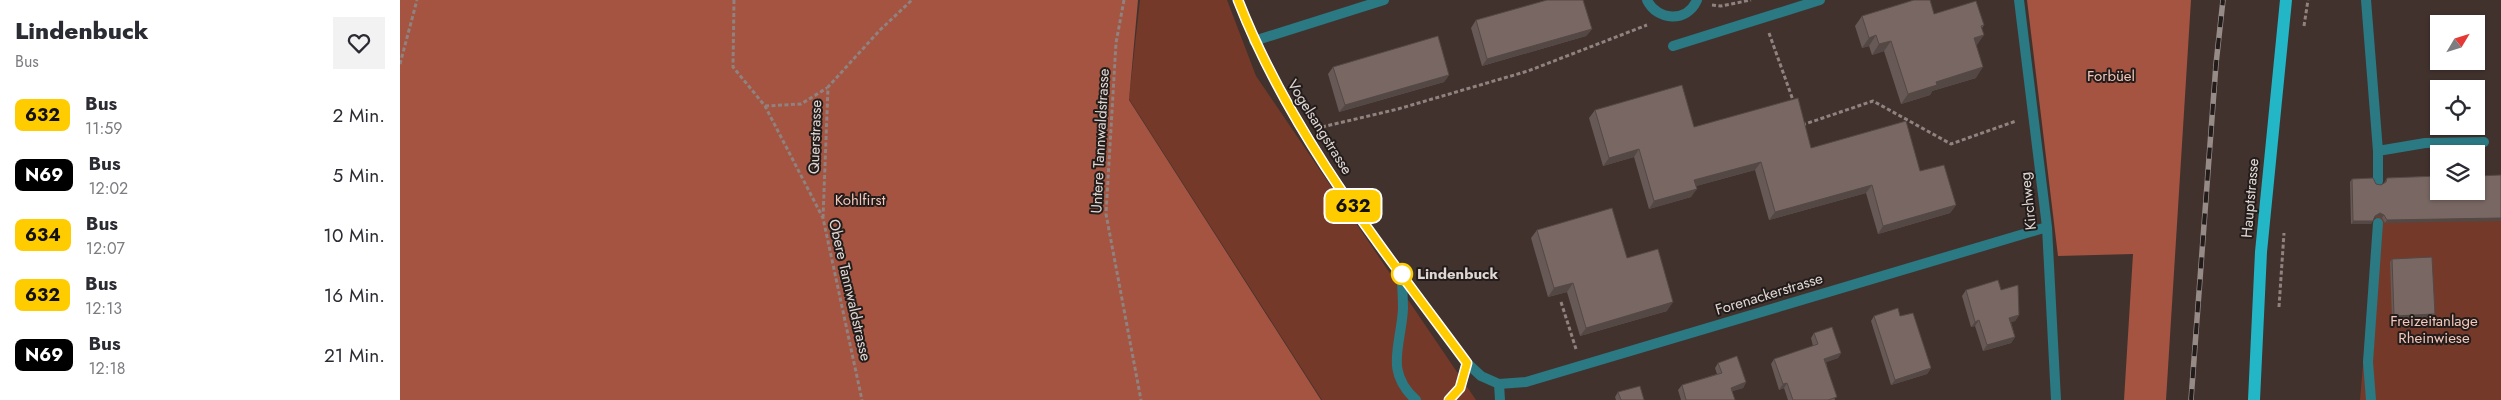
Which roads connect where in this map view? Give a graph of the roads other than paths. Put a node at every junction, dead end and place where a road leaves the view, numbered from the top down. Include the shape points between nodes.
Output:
1 (1238, 0) edge
2 (1384, 0) edge
3 (1647, 0) edge
4 (1820, 0) edge
5 (2019, 0) edge
6 (2286, 0) edge
7 (2366, 0) edge
8 (1700, 1) edge
9 (1254, 41) junction
10 (1673, 46) dead end
11 (2484, 142) dead end
12 (2378, 151) junction
13 (2378, 181) dead end
14 (2378, 224) dead end
15 (2047, 227) junction
16 (1402, 274) junction
17 (1467, 363) junction
18 (1499, 384) junction
19 (1416, 400) edge
20 (1449, 400) edge
21 (1500, 400) edge
22 (2056, 400) edge
23 (2254, 400) edge
24 (2371, 400) edge

1 - 9 street, Vogelsangstrasse
2 - 9 street
3 - 8 street via 1656,12 1664,16 1681,16
4 - 10 street
5 - 15 street, Kirchweg
6 - 23 main road, Hauptstrasse via 2261,252
7 - 12 street
9 - 16 street, Vogelsangstrasse via 1282,97 1312,146
11 - 12 street via 2425,143
12 - 13 street
14 - 24 street via 2368,362
15 - 18 street, Forenackerstrasse via 1526,382
15 - 22 street, Kirchweg
16 - 17 street, Vogelsangstrasse
16 - 19 street via 1403,310 1396,355 1397,374
17 - 18 street, Vogelsangstrasse via 1481,376
17 - 20 street via 1460,388
18 - 21 street

